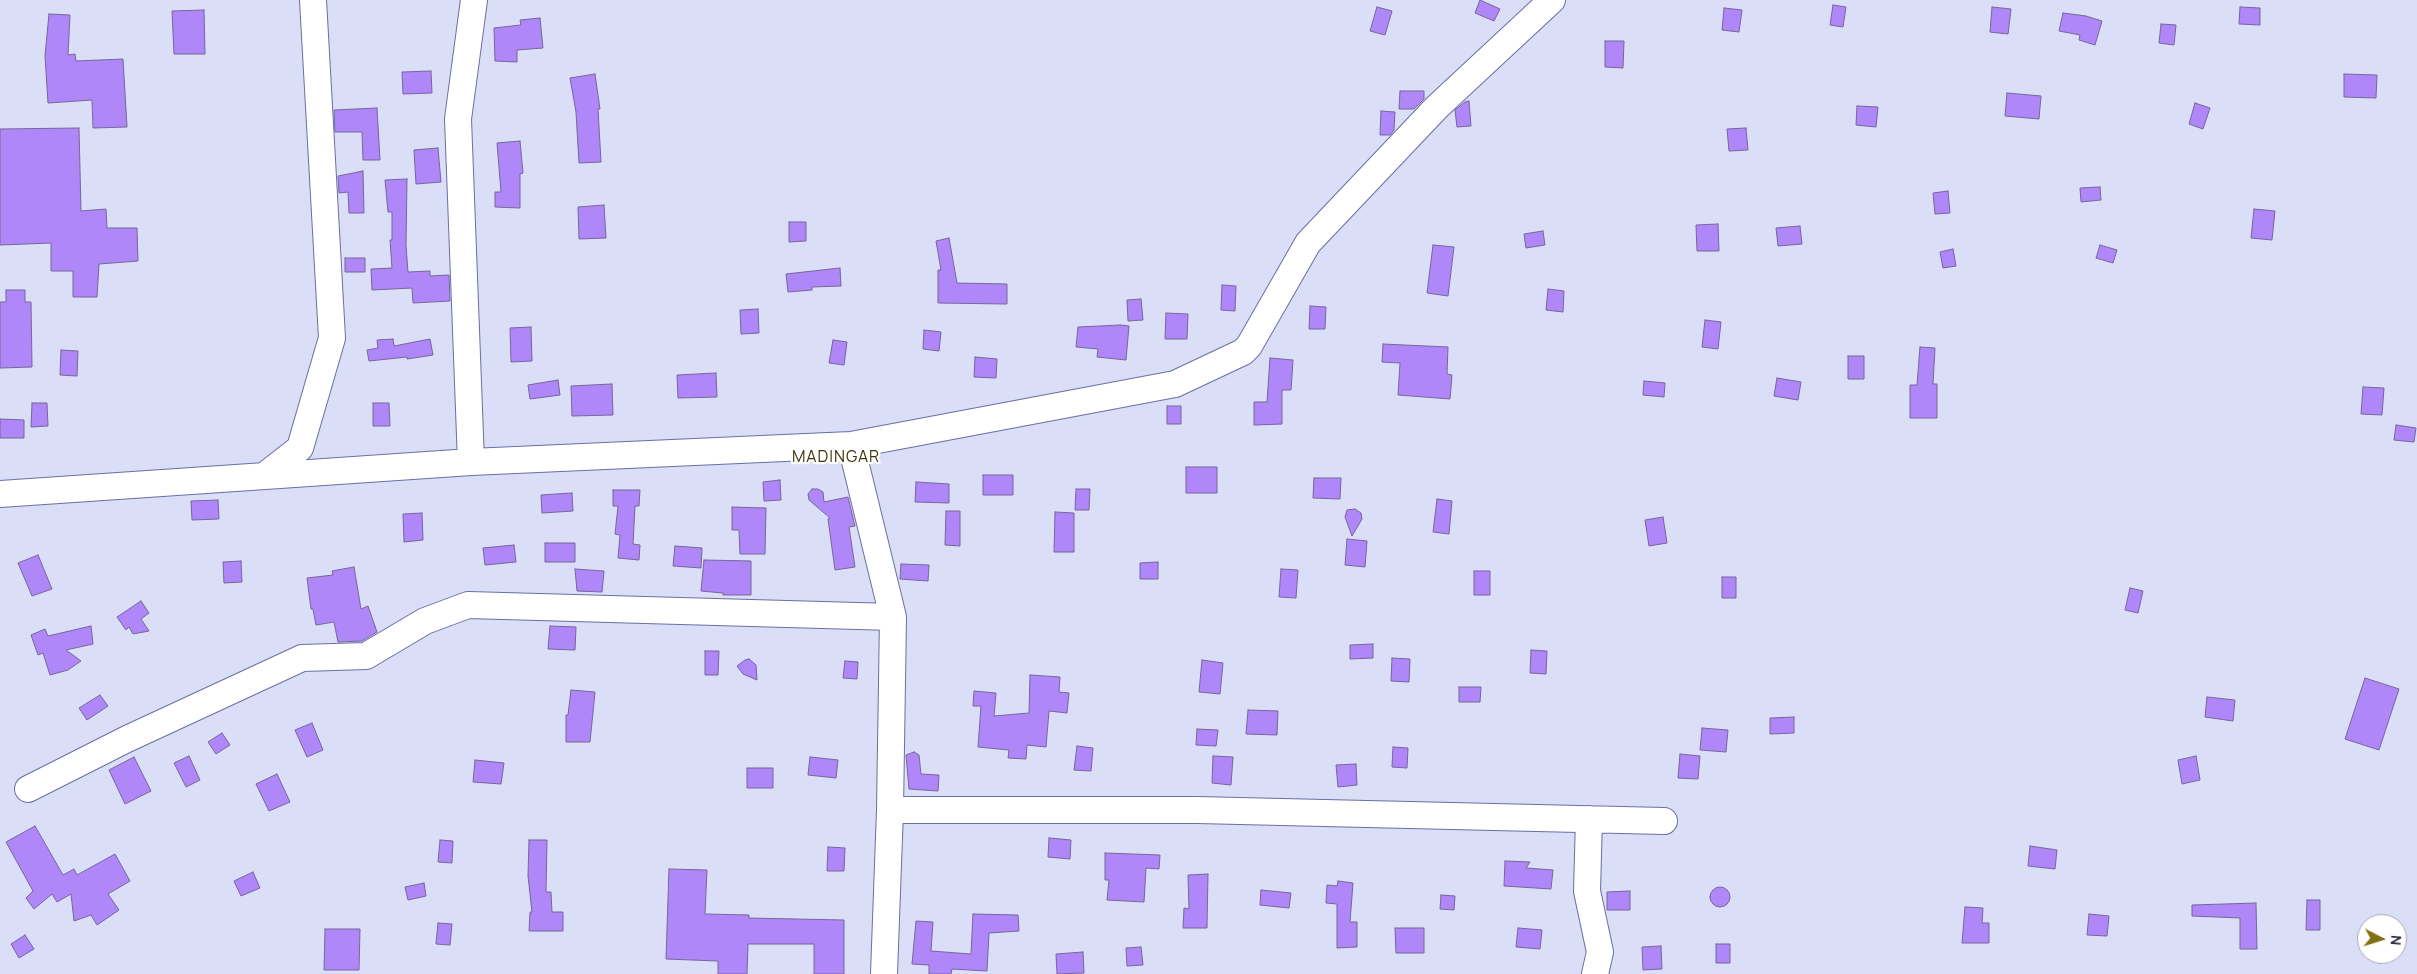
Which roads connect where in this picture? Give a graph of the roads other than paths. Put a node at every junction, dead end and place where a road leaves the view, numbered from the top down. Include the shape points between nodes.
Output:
1 (313, 0) edge
2 (474, 0) edge
3 (1552, 0) edge
4 (851, 445) junction
5 (471, 462) junction
6 (264, 476) junction
7 (0, 494) edge
8 (892, 617) junction
9 (28, 789) dead end
10 (890, 810) junction
11 (1589, 820) junction
12 (1664, 821) dead end
13 (884, 974) edge
14 (1595, 974) edge

1 - 6 street via 332,338 300,448
2 - 5 street via 458,119
3 - 4 street via 1437,107 1308,243 1243,352 1175,384
4 - 5 street
4 - 8 street
5 - 6 street
6 - 7 street
8 - 9 street via 468,605 425,621 366,656 302,658
8 - 10 street
10 - 11 street via 1197,810
10 - 13 street
11 - 12 street
11 - 14 street via 1587,891 1600,952

